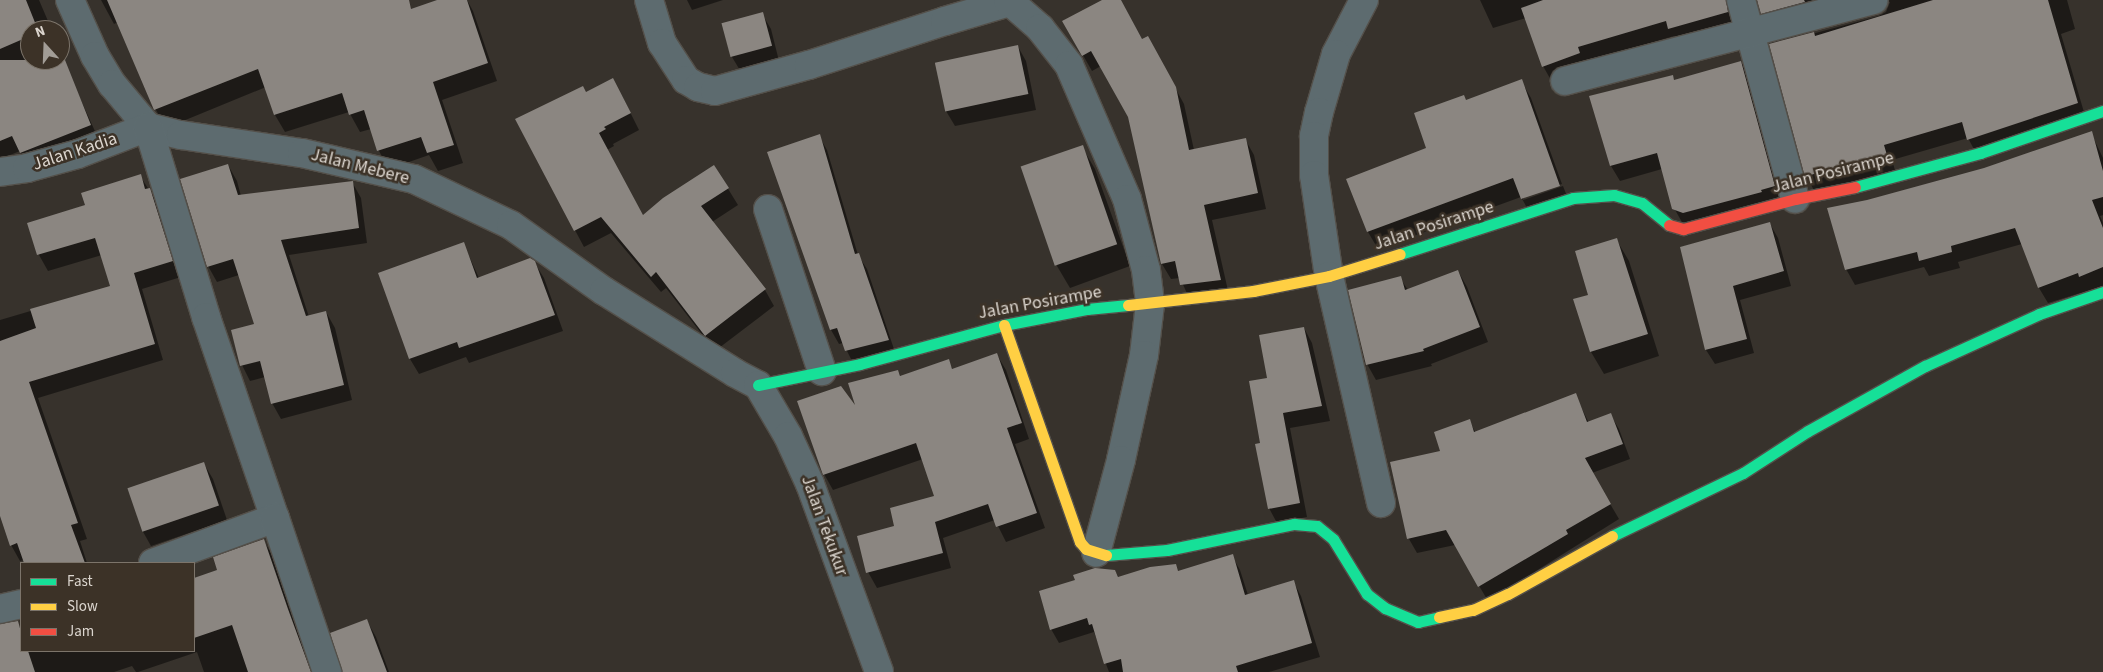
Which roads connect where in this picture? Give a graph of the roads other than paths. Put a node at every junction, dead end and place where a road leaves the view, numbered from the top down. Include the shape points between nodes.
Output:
1 (70, 0) edge
2 (649, 0) edge
3 (1364, 0) edge
4 (1741, 0) edge
5 (1874, 0) edge
6 (1008, 1) edge
7 (1749, 32) junction
8 (1564, 81) dead end
9 (2103, 111) edge
10 (148, 126) junction
11 (0, 172) edge
12 (1795, 200) junction
13 (768, 209) dead end
14 (1329, 276) junction
15 (2103, 292) edge
16 (1150, 304) junction
17 (1004, 325) junction
18 (822, 371) junction
19 (758, 385) junction
20 (1381, 503) dead end
21 (275, 518) junction
22 (1096, 553) junction
23 (155, 562) edge
24 (327, 672) edge
25 (879, 672) edge

1 - 10 street via 95,56 112,84
2 - 6 street via 662,43 686,80 715,91 809,65
3 - 14 street via 1336,54 1314,136 1314,175
4 - 7 street
5 - 7 street
6 - 16 street via 1040,28 1069,65 1127,198 1146,270
7 - 8 street
7 - 12 street
9 - 12 street, Jalan Posirampe via 1980,152 1864,185
10 - 11 street, Jalan Kadia via 78,154
10 - 19 street, Jalan Mebere via 181,135 302,153 414,179 511,225 604,291
10 - 21 street via 206,317
12 - 14 street, Jalan Posirampe via 1682,229 1664,222 1637,201 1614,195 1573,198 1500,224
13 - 18 street
14 - 16 street, Jalan Posirampe
14 - 20 street
15 - 22 street via 2039,314 1925,366 1808,431 1743,474 1600,541 1558,568 1473,610 1418,622 1385,608 1366,594 1333,539 1317,526 1294,524 1167,550
16 - 17 street, Jalan Posirampe via 1087,309
16 - 22 street via 1144,355
17 - 18 street, Jalan Posirampe via 860,364
17 - 22 street via 1080,542
18 - 19 street, Jalan Posirampe
19 - 25 street, Jalan Tekukur via 788,436 810,484
21 - 23 street
21 - 24 street

